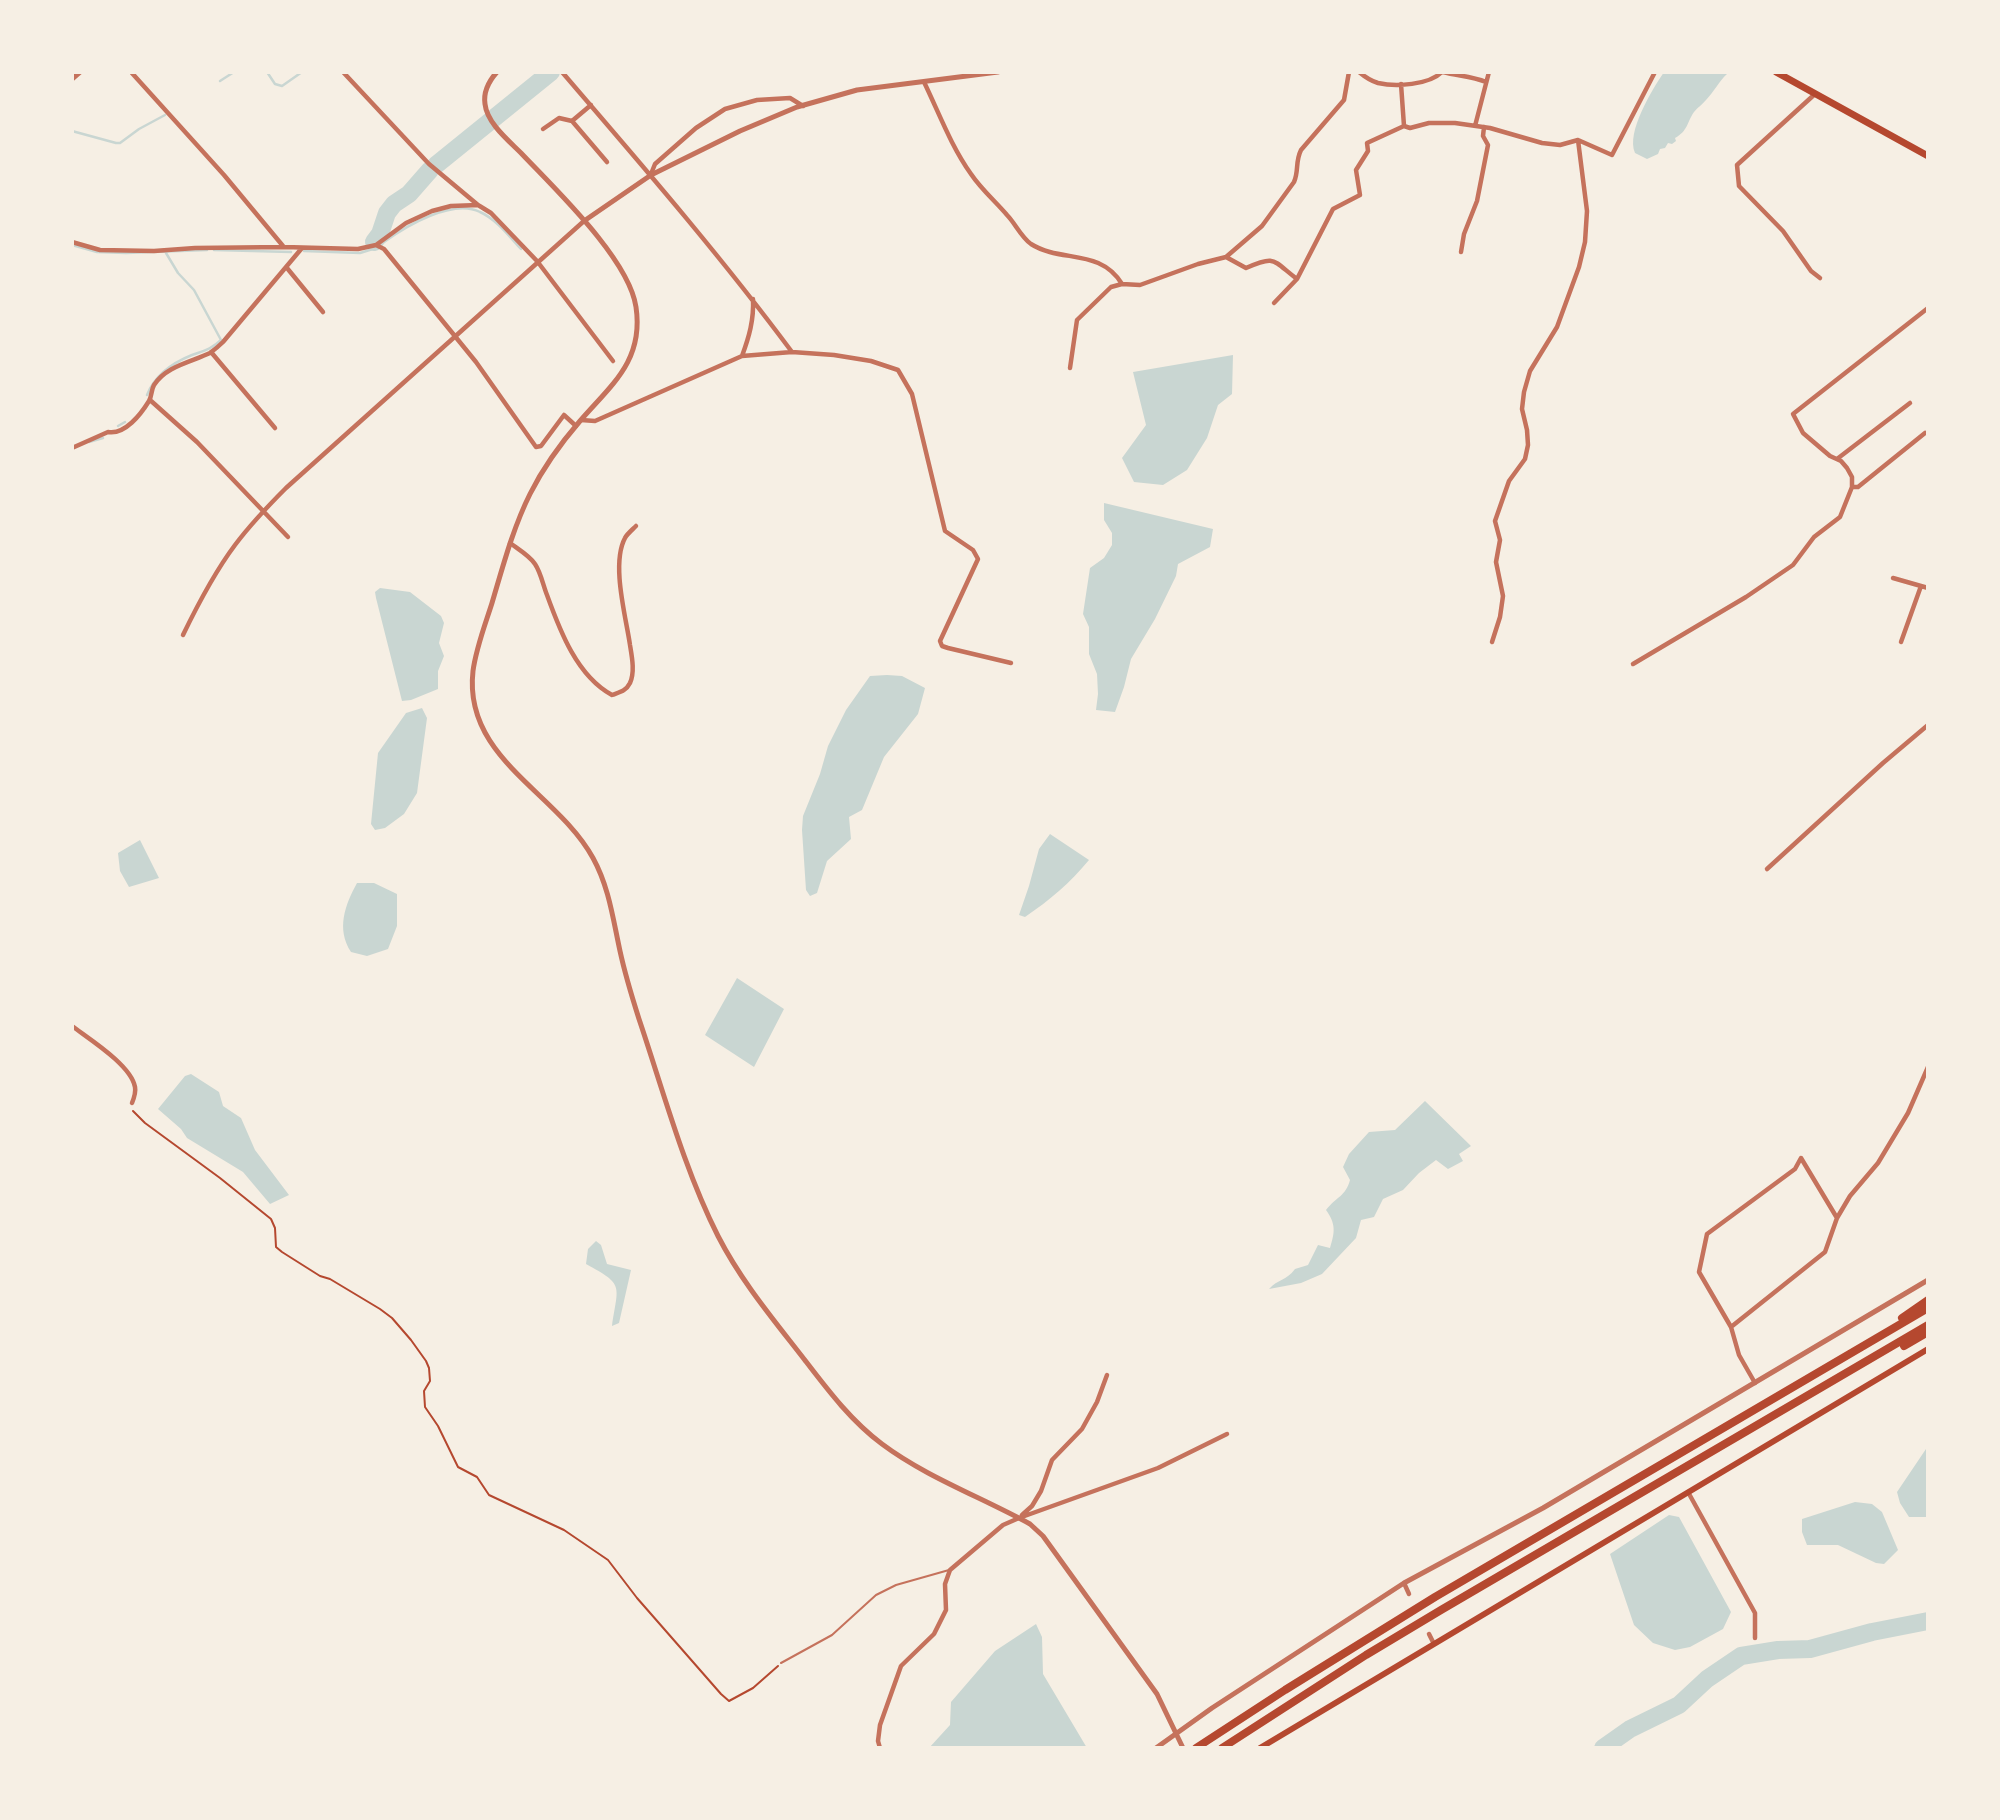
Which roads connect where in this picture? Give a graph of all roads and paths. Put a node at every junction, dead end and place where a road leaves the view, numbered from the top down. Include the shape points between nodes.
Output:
1 (80, 72) edge
2 (131, 72) edge
3 (343, 72) edge
4 (497, 72) edge
5 (562, 72) edge
6 (998, 72) edge
7 (1349, 72) edge
8 (1359, 72) edge
9 (1443, 72) edge
10 (1489, 72) edge
11 (1655, 72) edge
12 (1776, 72) edge
13 (982, 73) edge
14 (72, 79) edge
15 (924, 82) junction
16 (1486, 82) junction
17 (1401, 84) junction
18 (1815, 94) junction
19 (590, 105) junction
20 (803, 106) junction
21 (572, 121) junction
22 (1475, 126) junction
23 (1404, 127) junction
24 (1484, 127) junction
25 (543, 129) dead end
26 (1578, 140) junction
27 (1928, 156) edge
28 (607, 162) dead end
29 (651, 175) junction
30 (478, 205) junction
31 (584, 221) junction
32 (72, 242) edge
33 (376, 245) junction
34 (284, 247) junction
35 (303, 248) junction
36 (1461, 252) dead end
37 (1226, 257) junction
38 (537, 261) junction
39 (286, 268) junction
40 (1820, 278) dead end
41 (1297, 279) junction
42 (1122, 284) junction
43 (752, 299) junction
44 (1274, 303) dead end
45 (1928, 308) edge
46 (323, 312) dead end
47 (456, 337) junction
48 (211, 352) junction
49 (792, 352) junction
50 (742, 356) junction
51 (613, 361) dead end
52 (1070, 368) dead end
53 (150, 400) junction
54 (1910, 403) dead end
55 (581, 420) junction
56 (576, 426) junction
57 (275, 428) dead end
58 (1925, 433) dead end
59 (72, 448) edge
60 (1837, 459) junction
61 (1852, 487) junction
62 (263, 511) junction
63 (636, 526) dead end
64 (288, 537) dead end
65 (510, 543) junction
66 (1893, 578) dead end
67 (1921, 586) junction
68 (1928, 588) edge
69 (183, 635) dead end
70 (1492, 642) dead end
71 (1902, 642) dead end
72 (1011, 663) dead end
73 (1633, 664) dead end
74 (1928, 725) edge
75 (1767, 869) dead end
76 (72, 1026) edge
77 (1928, 1067) edge
78 (132, 1103) joint
79 (1838, 1218) junction
80 (1928, 1280) edge
81 (1928, 1300) edge
82 (1928, 1308) edge
83 (1928, 1325) edge
84 (1731, 1327) junction
85 (1928, 1332) edge
86 (1928, 1349) edge
87 (1842, 1359) junction
88 (1107, 1376) dead end
89 (1755, 1383) junction
90 (1756, 1426) junction
91 (1227, 1434) dead end
92 (1688, 1492) junction
93 (1019, 1518) junction
94 (950, 1570) junction
95 (1404, 1583) junction
96 (1409, 1594) dead end
97 (1429, 1634) dead end
98 (1755, 1638) dead end
99 (1434, 1644) junction
100 (781, 1663) joint
101 (880, 1748) edge
102 (1156, 1748) edge
103 (1183, 1748) edge
104 (1196, 1748) edge
105 (1222, 1748) edge
106 (1260, 1748) edge

1 - 14 street
2 - 34 street
3 - 30 street via 429,164
4 - 31 street via 486,89 485,106 491,120
5 - 19 street
6 - 13 street
7 - 37 street via 1344,100 1296,159 1294,182 1262,226
8 - 17 street via 1379,83
9 - 16 street
9 - 17 street via 1430,80
10 - 16 street
11 - 26 street via 1612,155
12 - 18 highway
13 - 15 street
15 - 20 street via 857,90
15 - 42 street via 972,177 1028,242 1106,267
16 - 22 street
17 - 23 street
18 - 27 highway
18 - 40 street via 1737,165 1739,186
19 - 21 street
19 - 29 street
20 - 29 street
20 - 29 street via 790,98 724,109 655,164
21 - 25 street via 559,118
21 - 28 street
22 - 23 street via 1429,123
22 - 24 street
23 - 41 street via 1367,143 1368,151 1356,170 1360,195 1333,209
24 - 26 street via 1542,143
24 - 36 street via 1488,145
26 - 70 street via 1586,242 1557,327 1530,371 1524,392 1525,459 1509,481 1495,521 1503,596
29 - 31 street
29 - 43 street
30 - 33 street via 432,211
30 - 38 street
31 - 38 street
31 - 55 street via 632,290 637,331 633,355 618,380
32 - 34 street via 100,250
33 - 35 street
33 - 47 street
34 - 35 street
35 - 39 street
37 - 41 street via 1246,268 1272,260
37 - 42 street via 1140,285
38 - 47 street
38 - 51 street
39 - 46 street
39 - 48 street
41 - 44 street
42 - 52 street via 1111,287 1077,320
43 - 49 street
43 - 50 street via 754,317
45 - 60 street via 1793,414 1802,433
47 - 56 street via 536,447 564,415
47 - 62 street
48 - 53 street via 168,372 154,386
48 - 57 street
49 - 50 street
49 - 72 street via 871,361 898,370 905,379 945,531 973,550 978,559 940,640 942,646
50 - 55 street via 595,421
53 - 59 street via 122,430
53 - 62 street
54 - 60 street
55 - 56 street
56 - 65 street via 530,493
58 - 61 street via 1858,487
60 - 61 street via 1852,477
61 - 73 street via 1840,517 1814,537 1793,565
62 - 64 street
62 - 69 street via 202,595
63 - 65 street via 625,536 619,571 632,676 623,691 612,695 582,668 534,562
65 - 93 street via 473,672 477,715 500,756 574,829 593,856 613,911 636,1010 718,1237 757,1300 858,1423 899,1456
66 - 67 street
67 - 68 street
67 - 71 street
74 - 75 street
76 - 78 street via 130,1076 135,1085
77 - 79 street via 1908,1113
78 - 100 path via 135,1114 271,1219 276,1247 392,1318 429,1368 425,1407 458,1467 477,1477 489,1495 564,1530 608,1560 729,1701 753,1688
79 - 84 street via 1825,1252
79 - 84 street via 1801,1158 1795,1169 1707,1234 1699,1272
80 - 89 street
81 - 87 highway
82 - 87 highway
83 - 90 highway
84 - 89 street via 1739,1355
85 - 90 highway
86 - 92 main road
87 - 104 highway via 1414,1610
88 - 93 street via 1082,1429 1052,1460 1041,1491
89 - 95 street via 1543,1508
90 - 105 highway via 1388,1642
91 - 93 street via 1158,1468
92 - 98 street via 1755,1613
92 - 99 main road
93 - 94 street via 1003,1525
93 - 103 street via 1043,1536 1081,1587 1157,1694
94 - 100 lane via 876,1595 832,1635
94 - 101 street via 945,1584 946,1610 934,1634 901,1666 880,1725
95 - 96 street
95 - 102 street
97 - 99 street
99 - 106 main road

